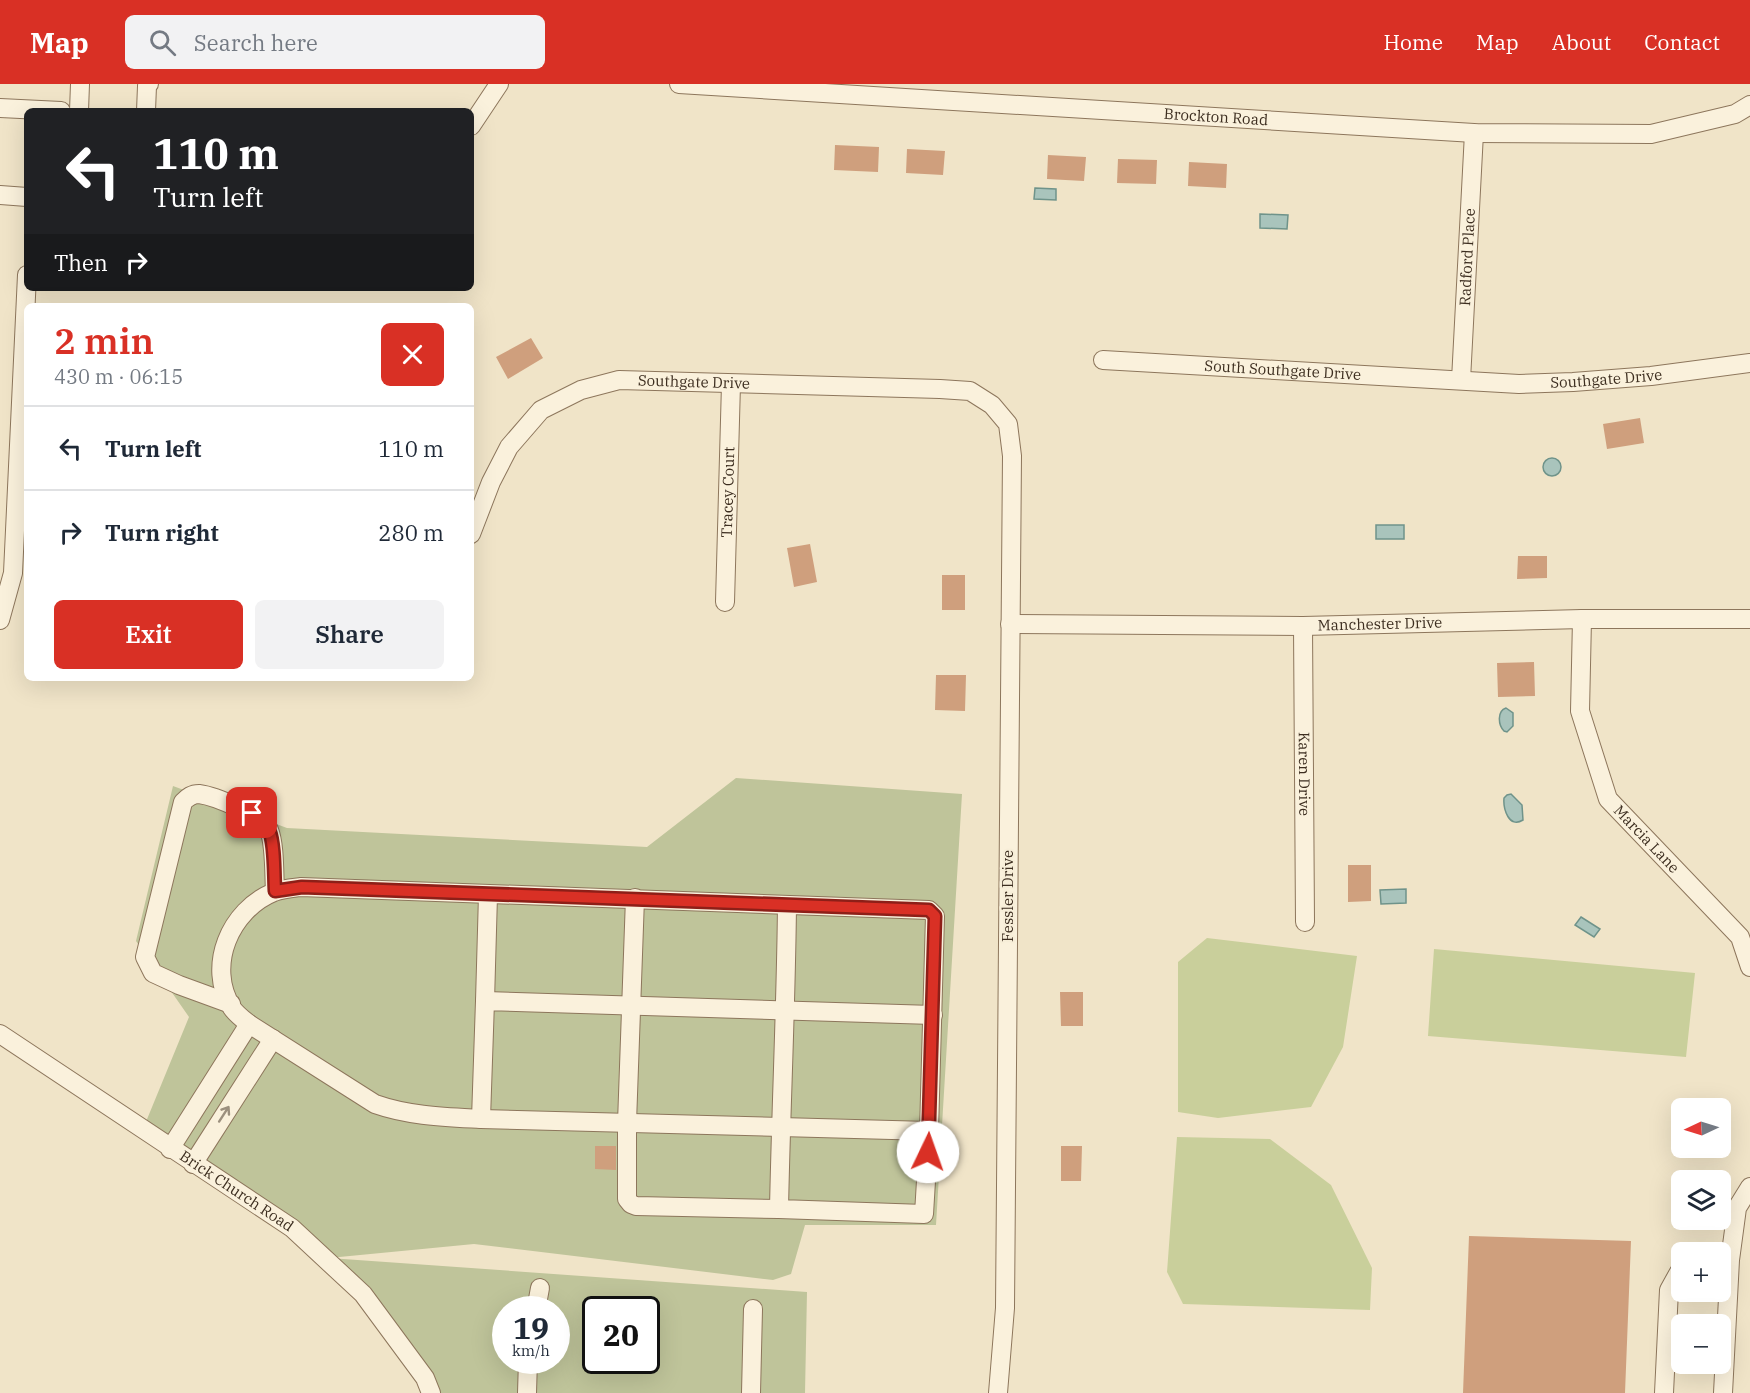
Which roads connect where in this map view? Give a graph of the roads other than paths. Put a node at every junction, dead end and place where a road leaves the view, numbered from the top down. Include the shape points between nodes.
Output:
1 (80, 84) edge
2 (149, 84) edge
3 (501, 84) edge
4 (679, 84) edge
5 (835, 89) edge
6 (1750, 105) edge
7 (0, 108) edge
8 (79, 108) edge
9 (146, 108) edge
10 (24, 109) edge
11 (474, 122) edge
12 (1474, 133) junction
13 (0, 195) edge
14 (24, 197) edge
15 (1103, 360) dead end
16 (1750, 363) edge
17 (1461, 380) junction
18 (731, 384) junction
19 (24, 403) edge
20 (992, 405) joint
21 (474, 526) edge
22 (20, 573) edge
23 (724, 602) dead end
24 (1582, 619) junction
25 (0, 620) edge
26 (1750, 620) edge
27 (1010, 624) junction
28 (1304, 626) junction
29 (275, 891) junction
30 (488, 895) junction
31 (635, 898) junction
32 (787, 905) junction
33 (1305, 922) dead end
34 (1750, 967) edge
35 (485, 1001) junction
36 (231, 1004) junction
37 (632, 1006) junction
38 (786, 1011) junction
39 (933, 1015) junction
40 (249, 1024) junction
41 (0, 1034) edge
42 (273, 1039) junction
43 (481, 1119) junction
44 (627, 1123) junction
45 (780, 1128) junction
46 (929, 1131) junction
47 (170, 1149) junction
48 (193, 1164) junction
49 (1750, 1187) edge
50 (779, 1209) junction
51 (1729, 1242) edge
52 (1671, 1286) edge
53 (540, 1288) dead end
54 (539, 1296) edge
55 (1724, 1302) edge
56 (753, 1309) dead end
57 (527, 1374) edge
58 (431, 1393) edge
59 (526, 1393) edge
60 (751, 1393) edge
61 (998, 1393) edge
62 (1665, 1393) edge
63 (1723, 1393) edge

1 - 8 street
2 - 9 street
3 - 11 street
4 - 5 street, Brockton Road
5 - 12 street, Brockton Road
6 - 12 street, Brockton Road via 1735,114 1651,134
7 - 10 street
12 - 17 street, Radford Place
13 - 14 street
15 - 17 street, South Southgate Drive
16 - 17 street, Southgate Drive via 1573,382
18 - 20 street, Southgate Drive via 960,391 970,392
18 - 21 street, Southgate Drive via 619,380 581,390 541,410 509,447
18 - 23 street, Tracey Court
19 - 22 street
20 - 27 street, Fessler Drive via 1008,424 1012,456
22 - 25 street
24 - 26 street, Manchester Drive
24 - 28 street, Manchester Drive
24 - 34 street, Marcia Lane via 1580,711 1608,799 1740,937
27 - 28 street, Manchester Drive
27 - 61 street, Fessler Drive via 1005,1308
28 - 33 street, Karen Drive
29 - 30 street via 302,887
29 - 36 street via 249,907 233,925 222,954 223,986
29 - 36 street via 272,839 264,822 252,813 198,794 183,802 145,957 153,973
30 - 31 street
30 - 35 street
31 - 32 street
31 - 37 street
32 - 38 street
32 - 39 street via 929,910 935,916
35 - 37 street
35 - 43 street
36 - 40 street
37 - 38 street
37 - 44 street
38 - 39 street
38 - 45 street
39 - 46 street
40 - 42 street
40 - 47 street
41 - 47 street, Brick Church Road
42 - 43 street via 375,1104 417,1115
48 -> 42 street
43 - 44 street
44 - 45 street
44 - 50 street via 627,1199 632,1204
45 - 46 street
45 - 50 street
46 - 50 street via 924,1214
47 - 48 street, Brick Church Road
48 - 58 street, Brick Church Road via 291,1228 363,1294 425,1378
49 - 51 street via 1737,1208
52 - 62 street
53 - 54 street
55 - 63 street
56 - 60 street
57 - 59 street

